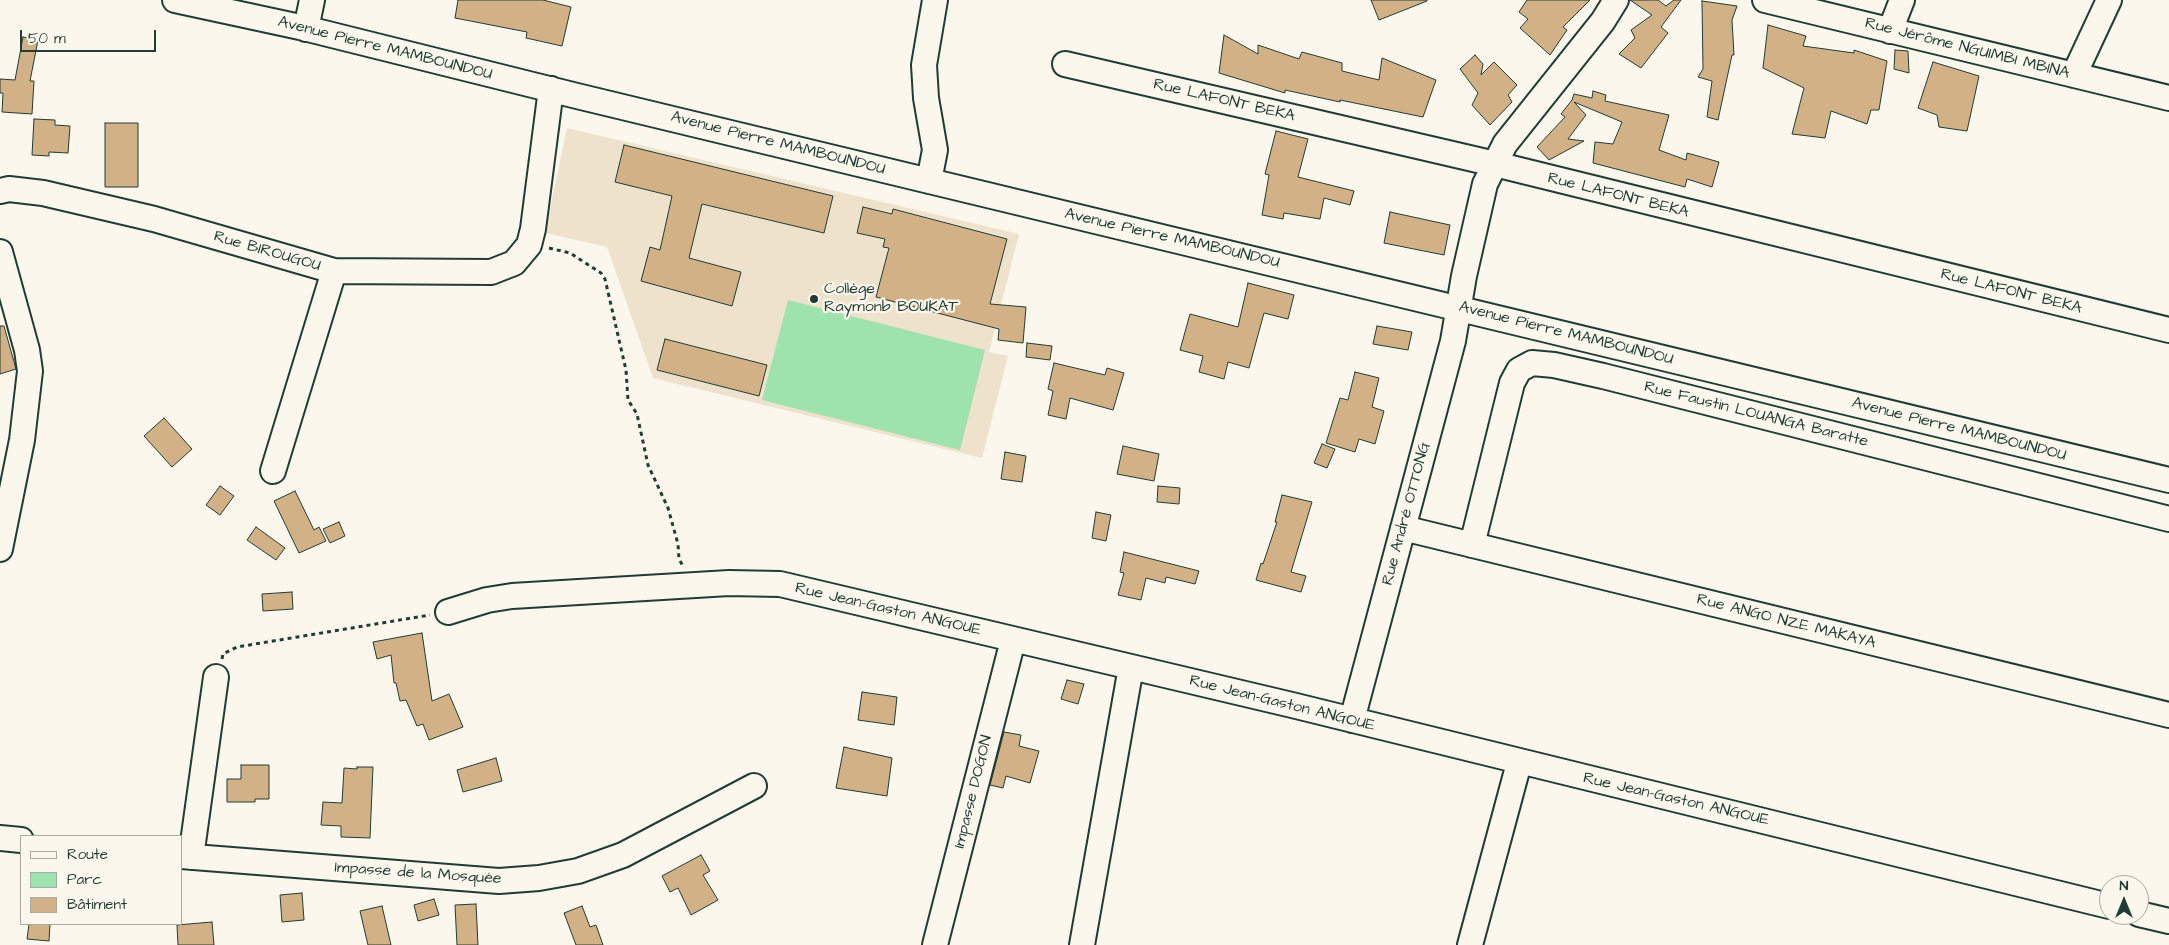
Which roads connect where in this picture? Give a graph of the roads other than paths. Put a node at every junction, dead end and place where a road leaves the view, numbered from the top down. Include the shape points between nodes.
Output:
1 (175, 0) edge
2 (312, 0) edge
3 (935, 0) edge
4 (1616, 0) edge
5 (1902, 0) edge
6 (2109, 0) edge
7 (1780, 2) edge
8 (306, 29) junction
9 (1890, 31) junction
10 (1065, 64) dead end
11 (2074, 75) junction
12 (551, 90) junction
13 (2169, 98) edge
14 (1495, 164) junction
15 (929, 181) junction
16 (0, 191) edge
17 (0, 252) edge
18 (334, 271) junction
19 (1460, 308) junction
20 (2169, 330) edge
21 (273, 471) dead end
22 (2169, 480) edge
23 (2169, 519) edge
24 (1403, 528) junction
25 (1472, 545) junction
26 (0, 549) edge
27 (448, 612) road end
28 (1013, 640) junction
29 (1131, 667) junction
30 (216, 677) road end
31 (2169, 715) edge
32 (1352, 720) junction
33 (1519, 763) junction
34 (754, 786) dead end
35 (0, 838) edge
36 (20, 840) edge
37 (186, 856) edge
38 (2099, 904) edge
39 (2149, 917) edge
40 (2169, 922) edge
41 (935, 945) edge
42 (1082, 945) edge
43 (1470, 945) edge

1 - 8 street, Avenue Pierre MAMBOUNDOU
2 - 8 street
3 - 15 street via 924,65 935,150
4 - 14 street, Rue André OTTONG via 1506,144
5 - 9 street
6 - 11 street
7 - 9 street, Rue Jérôme NGUIMBI MBINA
8 - 12 street, Avenue Pierre MAMBOUNDOU
9 - 11 street, Rue Jérôme NGUIMBI MBINA
10 - 14 street, Rue LAFONT BEKA
11 - 13 street, Rue Jérôme NGUIMBI MBINA
12 - 15 street, Avenue Pierre MAMBOUNDOU
12 - 18 street, Rue BIROUGOU via 534,220 528,245 514,263 491,272
14 - 19 street, Rue André OTTONG via 1485,184
14 - 20 street, Rue LAFONT BEKA
15 - 19 street, Avenue Pierre MAMBOUNDOU
16 - 18 street, Rue BIROUGOU via 43,193 154,219
17 - 26 street via 30,371 22,440
18 - 21 street
19 - 22 street, Avenue Pierre MAMBOUNDOU
19 - 24 street, Rue André OTTONG
23 - 25 street, Rue Faustin LOUANGA Baratte via 1603,376 1554,365 1532,364 1519,370 1512,383
24 - 25 street, Rue ANGO NZE MAKAYA
24 - 32 street, Rue André OTTONG
25 - 31 street, Rue ANGO NZE MAKAYA
27 - 28 street, Rue Jean-Gaston ANGOUE via 512,596 729,583 780,584
28 - 29 street, Rue Jean-Gaston ANGOUE
28 - 41 street, Impasse DOGON
29 - 32 street, Rue Jean-Gaston ANGOUE
29 - 42 street
30 - 37 street
32 - 33 street, Rue Jean-Gaston ANGOUE
33 - 38 street, Rue Jean-Gaston ANGOUE
33 - 43 street
34 - 37 street, Impasse de la Mosquée via 623,855 578,871 539,878 499,881
35 - 36 street
39 - 40 street

